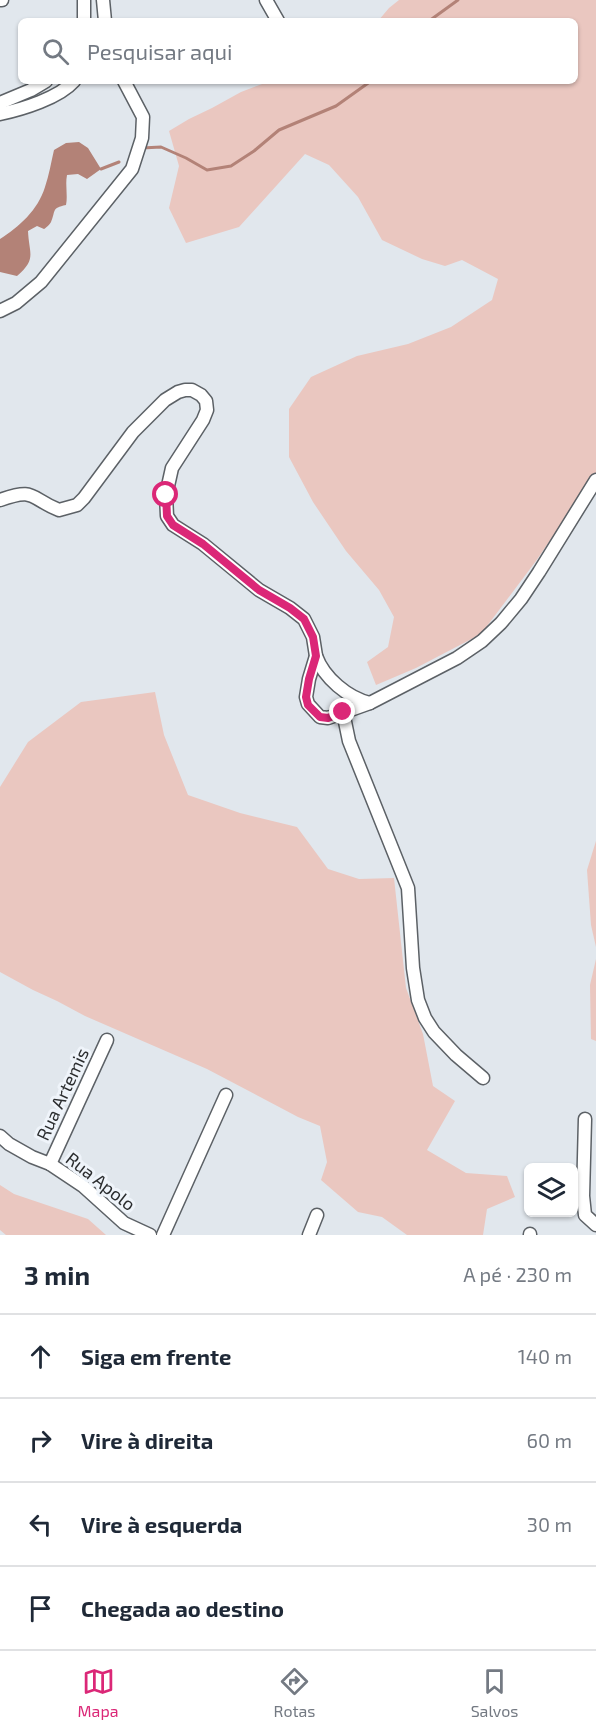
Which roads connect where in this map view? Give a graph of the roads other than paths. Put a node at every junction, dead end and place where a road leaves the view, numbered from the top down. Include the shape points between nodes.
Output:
1 (84, 0) edge
2 (103, 0) edge
3 (266, 0) edge
4 (84, 18) edge
5 (105, 18) edge
6 (276, 18) edge
7 (41, 84) edge
8 (70, 84) edge
9 (126, 84) edge
10 (0, 103) edge
11 (0, 114) edge
12 (0, 311) edge
13 (596, 480) edge
14 (0, 500) edge
15 (316, 656) junction
16 (370, 703) junction
17 (343, 712) junction
18 (107, 1040) dead end
19 (483, 1078) dead end
20 (226, 1095) dead end
21 (585, 1119) dead end
22 (0, 1136) edge
23 (50, 1164) junction
24 (317, 1215) dead end
25 (596, 1225) edge
26 (150, 1235) edge
27 (163, 1235) edge
28 (309, 1235) edge

1 - 4 street
2 - 5 street
3 - 6 street
7 - 10 street
8 - 11 street via 58,94
9 - 12 street via 143,117 142,138 132,169 41,282
13 - 16 street via 539,572 501,623 458,658
14 - 15 street via 30,494 59,510 77,505 151,412 178,392 192,390 206,401 207,410 172,468 166,495 167,516 173,525 259,590 304,619 313,637
15 - 16 street via 339,686
15 - 17 street via 306,697 308,705 320,717
16 - 17 street
17 - 19 street via 349,741 408,888 418,1000 434,1032
18 - 23 street, Rua Artemis
20 - 27 street
21 - 25 street via 583,1196 585,1215
22 - 23 street, Rua Apolo
23 - 26 street, Rua Apolo via 83,1186 124,1223
24 - 28 street

